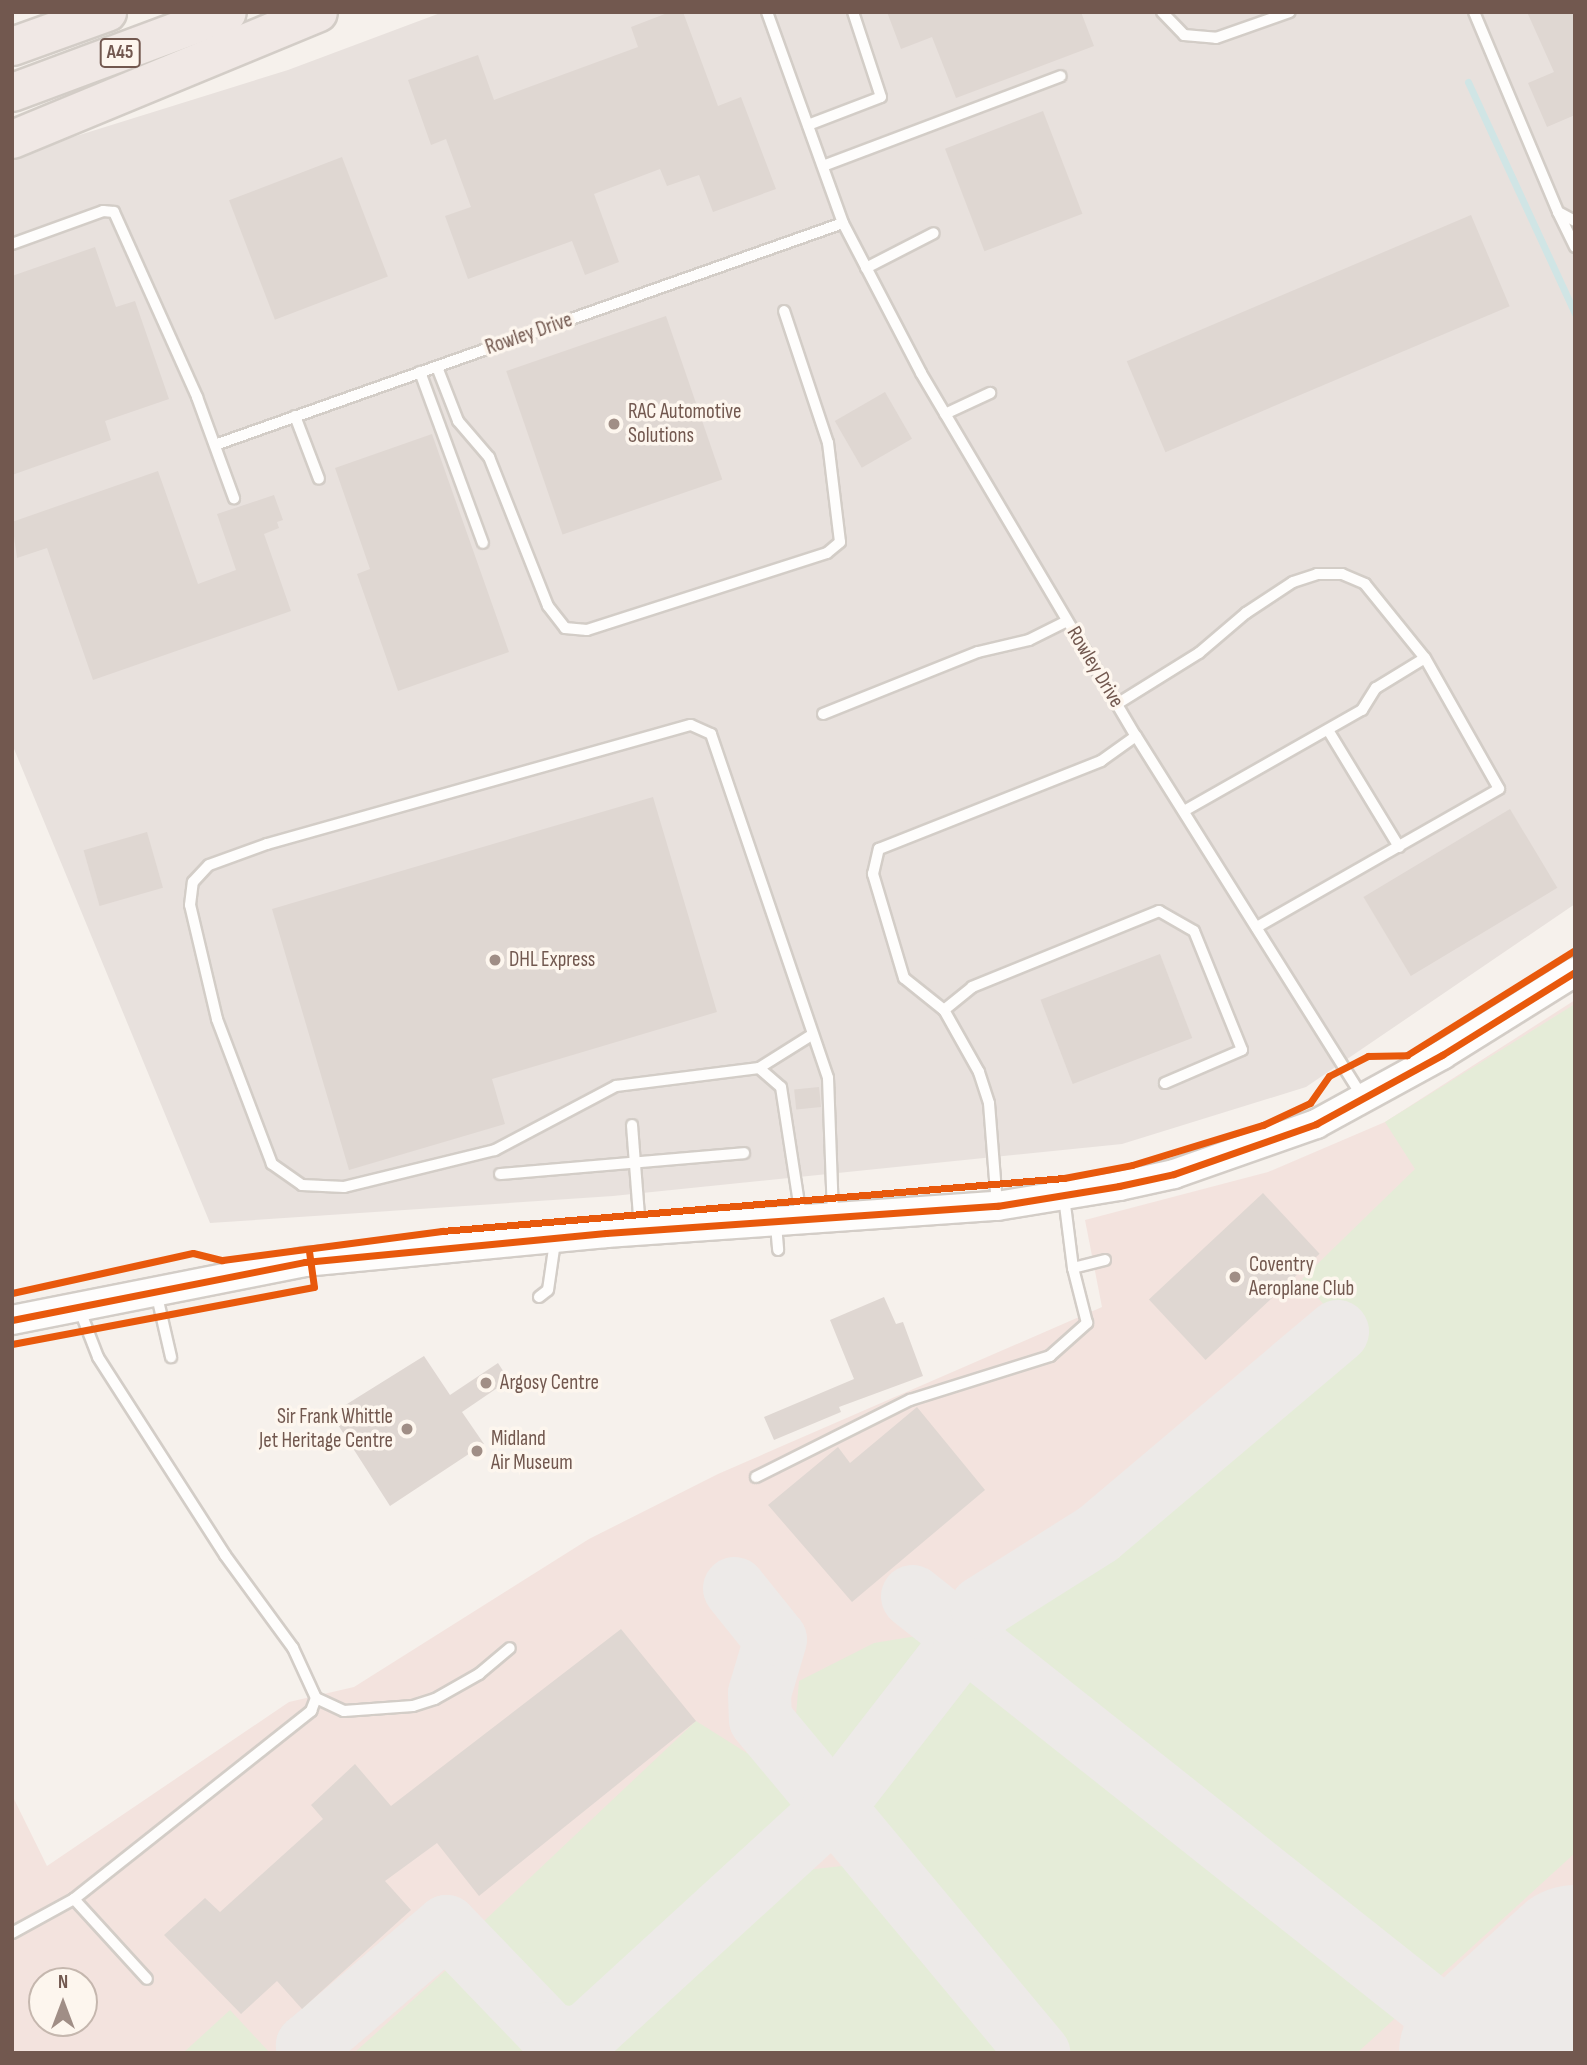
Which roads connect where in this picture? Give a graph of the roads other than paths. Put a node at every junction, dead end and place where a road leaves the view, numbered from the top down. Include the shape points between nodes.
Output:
1 (107, 12) edge
2 (227, 12) edge
3 (318, 12) edge
4 (768, 12) edge
5 (853, 12) edge
6 (1162, 12) edge
7 (1290, 12) edge
8 (1474, 12) edge
9 (12, 46) edge
10 (1061, 76) dead end
11 (12, 92) edge
12 (808, 125) junction
13 (12, 139) edge
14 (823, 166) junction
15 (1558, 212) junction
16 (1575, 221) edge
17 (843, 223) junction
18 (934, 233) dead end
19 (12, 244) edge
20 (1575, 247) edge
21 (866, 268) junction
22 (784, 311) dead end
23 (437, 367) junction
24 (420, 372) junction
25 (990, 393) dead end
26 (946, 414) junction
27 (295, 416) junction
28 (215, 445) junction
29 (319, 479) dead end
30 (234, 498) dead end
31 (483, 543) dead end
32 (1068, 621) junction
33 (1425, 658) junction
34 (1117, 704) junction
35 (823, 714) dead end
36 (1328, 730) junction
37 (1136, 736) junction
38 (1184, 811) junction
39 (1399, 847) junction
40 (1258, 927) junction
41 (1575, 972) edge
42 (944, 1010) junction
43 (810, 1035) junction
44 (759, 1068) junction
45 (1165, 1083) dead end
46 (1364, 1100) junction
47 (632, 1125) dead end
48 (744, 1153) dead end
49 (635, 1162) junction
50 (500, 1174) dead end
51 (1063, 1196) junction
52 (997, 1206) junction
53 (833, 1217) junction
54 (789, 1220) junction
55 (640, 1230) junction
56 (555, 1238) junction
57 (778, 1250) dead end
58 (1105, 1260) dead end
59 (1073, 1268) junction
60 (155, 1288) junction
61 (539, 1297) dead end
62 (78, 1304) junction
63 (12, 1320) edge
64 (171, 1357) dead end
65 (756, 1477) dead end
66 (510, 1648) dead end
67 (316, 1698) junction
68 (74, 1899) junction
69 (12, 1933) edge
70 (147, 1979) dead end

1 - 9 highway, A45
2 - 11 highway, A45
3 - 13 highway
4 - 12 lane, Rowley Drive
5 - 12 lane via 881,97
6 - 7 lane via 1184,35 1216,38
8 - 15 lane
10 - 14 lane
12 - 14 lane, Rowley Drive
14 - 17 lane, Rowley Drive
15 - 16 lane
15 - 20 lane
17 - 21 lane, Rowley Drive
17 - 23 lane, Rowley Drive
18 - 21 lane
19 - 28 lane via 103,211 114,212
21 - 26 lane, Rowley Drive
22 - 23 lane via 828,443 840,542 827,553 587,630 565,628 548,606 489,457 457,421
23 - 24 lane, Rowley Drive
24 - 27 lane, Rowley Drive
24 - 31 lane
25 - 26 lane
26 - 32 lane, Rowley Drive
27 - 28 lane, Rowley Drive
27 - 29 lane
28 - 30 lane
32 - 34 lane, Rowley Drive
32 - 35 lane via 1029,640 978,652
33 - 34 lane via 1365,584 1342,575 1317,574 1284,588 1199,653
33 - 36 lane via 1376,688 1362,710
33 - 39 lane via 1499,789
34 - 37 lane, Rowley Drive
36 - 38 lane
36 - 39 lane
37 - 38 lane, Rowley Drive
37 - 42 lane via 1101,761 879,849 873,874 904,978
38 - 40 lane, Rowley Drive
39 - 40 lane
40 - 46 lane, Rowley Drive
41 - 46 street
42 - 45 lane via 972,987 1159,911 1194,931 1242,1050
42 - 52 lane via 979,1072 989,1103
43 - 44 lane
43 - 44 lane via 711,734 691,725 267,844 209,865 192,882 190,905 217,1019 272,1164 302,1185 344,1187 495,1150 616,1086
43 - 53 lane via 828,1078
44 - 54 lane via 781,1087
46 - 51 street via 1266,1144 1188,1170
47 - 49 lane
48 - 49 lane
49 - 50 lane
49 - 55 lane
51 - 52 street
51 - 59 lane
52 - 53 street
53 - 54 street
54 - 55 street
54 - 57 lane
55 - 56 street
56 - 60 street via 305,1262
56 - 61 lane via 556,1262 548,1290
58 - 59 lane
59 - 65 lane via 1087,1323 1050,1356 910,1400
60 - 62 street
60 - 64 lane
62 - 63 street
62 - 67 lane via 98,1357 225,1555 293,1648
66 - 67 lane via 479,1674 413,1706 344,1711
67 - 68 lane via 311,1711
68 - 69 lane
68 - 70 lane

